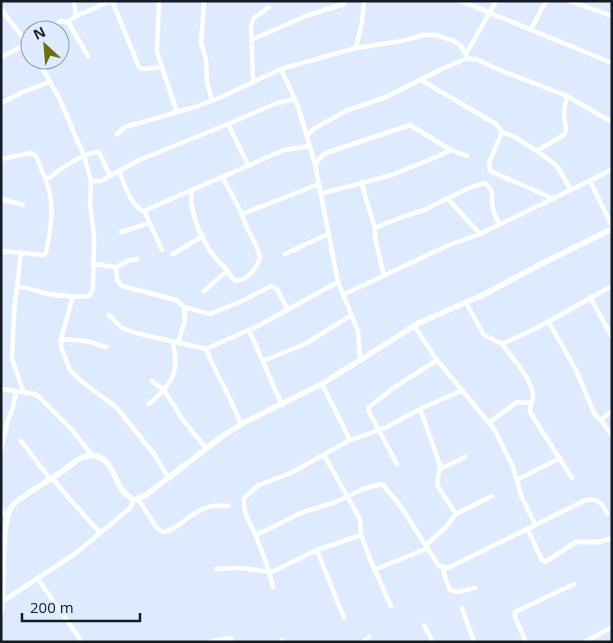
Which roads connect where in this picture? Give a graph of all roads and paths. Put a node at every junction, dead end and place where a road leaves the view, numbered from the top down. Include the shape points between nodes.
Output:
1 (74, 1) edge
2 (112, 1) edge
3 (159, 1) edge
4 (204, 1) edge
5 (364, 1) edge
6 (461, 1) edge
7 (496, 1) edge
8 (546, 1) edge
9 (569, 1) edge
10 (344, 4) dead end
11 (269, 7) dead end
12 (1, 9) edge
13 (490, 13) junction
14 (76, 16) junction
15 (612, 16) edge
16 (70, 20) edge
17 (70, 25) edge
18 (531, 29) junction
19 (20, 33) edge
20 (251, 40) junction
21 (20, 48) edge
22 (356, 48) junction
23 (88, 56) dead end
24 (467, 56) junction
25 (1, 57) edge
26 (612, 63) edge
27 (161, 67) junction
28 (281, 69) junction
29 (43, 70) edge
30 (421, 80) junction
31 (50, 82) junction
32 (253, 82) junction
33 (567, 96) junction
34 (295, 99) junction
35 (212, 101) junction
36 (1, 103) edge
37 (176, 112) junction
38 (612, 122) edge
39 (228, 124) junction
40 (502, 132) junction
41 (117, 134) dead end
42 (306, 136) junction
43 (310, 146) junction
44 (451, 150) junction
45 (537, 151) junction
46 (84, 156) junction
47 (467, 156) dead end
48 (1, 159) edge
49 (316, 164) junction
50 (248, 165) junction
51 (612, 169) edge
52 (119, 171) junction
53 (110, 176) junction
54 (222, 176) junction
55 (45, 178) junction
56 (91, 181) junction
57 (590, 181) junction
58 (361, 182) junction
59 (319, 184) junction
60 (571, 190) junction
61 (191, 191) junction
62 (320, 194) junction
63 (1, 198) edge
64 (448, 199) junction
65 (554, 199) junction
66 (23, 205) dead end
67 (145, 212) junction
68 (242, 214) junction
69 (150, 223) junction
70 (499, 224) junction
71 (375, 228) junction
72 (612, 228) edge
73 (120, 232) dead end
74 (328, 234) junction
75 (480, 234) junction
76 (202, 236) junction
77 (162, 250) dead end
78 (1, 251) edge
79 (21, 252) junction
80 (173, 254) dead end
81 (285, 254) dead end
82 (137, 259) dead end
83 (93, 264) junction
84 (116, 267) junction
85 (227, 271) junction
86 (384, 276) junction
87 (338, 282) junction
88 (17, 286) junction
89 (612, 286) edge
90 (204, 291) dead end
91 (343, 295) junction
92 (73, 296) junction
93 (590, 297) junction
94 (466, 303) junction
95 (184, 307) junction
96 (288, 310) junction
97 (109, 315) dead end
98 (352, 315) junction
99 (548, 321) junction
100 (414, 326) junction
101 (249, 330) junction
102 (612, 337) edge
103 (61, 339) junction
104 (172, 341) junction
105 (178, 343) junction
106 (502, 344) junction
107 (106, 347) dead end
108 (206, 349) junction
109 (360, 358) junction
110 (438, 360) junction
111 (262, 361) junction
112 (152, 381) dead end
113 (322, 384) junction
114 (1, 389) edge
115 (164, 390) junction
116 (463, 390) junction
117 (16, 393) junction
118 (24, 393) junction
119 (149, 404) dead end
120 (530, 404) junction
121 (282, 405) junction
122 (420, 409) junction
123 (612, 410) edge
124 (601, 420) junction
125 (4, 422) edge
126 (490, 422) junction
127 (241, 425) junction
128 (378, 431) junction
129 (612, 436) edge
130 (350, 440) junction
131 (21, 441) dead end
132 (206, 448) junction
133 (1, 450) edge
134 (92, 455) junction
135 (324, 455) junction
136 (465, 457) dead end
137 (560, 458) junction
138 (397, 464) dead end
139 (440, 469) junction
140 (168, 477) junction
141 (572, 478) dead end
142 (52, 479) junction
143 (517, 480) junction
144 (349, 496) junction
145 (492, 496) dead end
146 (136, 499) junction
147 (228, 506) dead end
148 (1, 508) edge
149 (456, 514) junction
150 (607, 514) dead end
151 (6, 517) junction
152 (535, 524) junction
153 (527, 528) junction
154 (100, 533) junction
155 (256, 535) junction
156 (361, 535) junction
157 (612, 538) edge
158 (427, 546) junction
159 (318, 550) junction
160 (443, 568) junction
161 (216, 569) dead end
162 (374, 570) junction
163 (2, 571) edge
164 (269, 572) junction
165 (38, 579) junction
166 (574, 584) dead end
167 (273, 586) dead end
168 (475, 588) dead end
169 (3, 601) junction
170 (391, 606) dead end
171 (462, 608) dead end
172 (1, 613) edge
173 (344, 618) dead end
174 (424, 625) dead end
175 (612, 628) edge
176 (369, 637) dead end
177 (82, 642) edge
178 (210, 642) edge
179 (233, 642) edge
180 (363, 642) edge
181 (433, 642) edge
182 (474, 642) edge
183 (526, 642) edge
184 (585, 642) edge

1 - 14 street
2 - 14 street
2 - 27 street via 140,66 143,69
3 - 27 street via 156,46
4 - 35 street via 201,42
5 - 22 street
6 - 13 street
7 - 13 street
8 - 18 street
9 - 15 street
10 - 20 street via 306,16
11 - 20 street via 253,21
12 - 19 street
13 - 18 street
13 - 24 street
14 - 16 street
17 - 23 street
18 - 26 street
20 - 32 street
21 - 25 street
22 - 24 street via 430,34 454,41
22 - 28 street
24 - 30 street
24 - 33 street
27 - 37 street
28 - 32 street
28 - 34 street
29 - 31 street
30 - 40 street via 496,124
30 - 42 street via 348,110
31 - 36 street
31 - 46 street
32 - 35 street
33 - 38 street
33 - 45 street via 564,134
34 - 39 street via 277,102
34 - 42 street
35 - 37 street
37 - 41 street via 132,124
39 - 50 street
39 - 52 street
40 - 45 street
40 - 65 street via 489,163 490,171
42 - 43 street
43 - 49 street
43 - 50 street via 284,150
44 - 47 street
44 - 49 street via 410,125 329,152
44 - 58 street via 392,175
45 - 60 street via 557,166
46 - 53 street via 99,152
46 - 55 street via 53,177
46 - 56 street
48 - 55 street via 31,153 36,156
49 - 59 street
50 - 54 street
51 - 57 street
52 - 53 street
52 - 67 street via 133,203
53 - 56 street
54 - 61 street
54 - 68 street
55 - 79 street via 53,220 46,253
56 - 83 street
57 - 60 street
57 - 72 street
58 - 62 street
58 - 71 street
59 - 62 street
59 - 68 street
60 - 65 street
61 - 67 street
61 - 76 street via 194,216
62 - 74 street
63 - 66 street
64 - 70 street via 478,184 487,184 492,190 493,209
64 - 71 street
64 - 75 street
65 - 70 street
67 - 69 street
68 - 85 street via 260,258 254,271 239,281 232,279
69 - 73 street
69 - 77 street
70 - 75 street
71 - 86 street
72 - 94 street
74 - 81 street
74 - 87 street
75 - 86 street
76 - 80 street
76 - 85 street
78 - 79 street
79 - 88 street
82 - 84 street
83 - 84 street
83 - 92 street via 92,293
84 - 95 street via 117,280 122,286 176,300
85 - 90 street
86 - 91 street
87 - 91 street
87 - 96 street
88 - 92 street via 46,294
88 - 118 street via 12,359
89 - 93 street
91 - 98 street
92 - 103 street
93 - 99 street
93 - 102 street
94 - 100 street
94 - 106 street via 484,334
95 - 96 street via 210,314 271,286 277,289
95 - 105 street via 185,320
96 - 101 street
97 - 104 street via 122,328
98 - 109 street via 359,338
98 - 111 street via 305,344
99 - 106 street
99 - 124 street via 576,370 595,415
100 - 109 street
100 - 110 street
101 - 108 street
101 - 111 street
103 - 107 street
103 - 140 street via 70,370 118,408
104 - 105 street
104 - 115 street via 176,368
105 - 108 street
106 - 120 street via 526,376 533,395
108 - 127 street
109 - 113 street
110 - 116 street
110 - 128 street via 369,407
111 - 121 street
112 - 115 street
113 - 121 street
113 - 130 street
114 - 117 street
115 - 119 street
115 - 132 street
116 - 122 street
116 - 126 street
117 - 118 street
117 - 125 street via 13,407
118 - 134 street via 35,394 44,401
120 - 126 street via 517,402
120 - 137 street via 530,412
121 - 127 street
122 - 128 street
122 - 139 street
123 - 124 street
124 - 129 street
125 - 133 street
126 - 143 street
127 - 132 street
128 - 130 street
128 - 138 street
130 - 135 street
131 - 142 street
132 - 140 street
134 - 142 street via 79,459
134 - 146 street via 105,460 123,491
135 - 144 street
135 - 155 street via 291,473 259,485 246,495 244,503
136 - 139 street
137 - 141 street
137 - 143 street
139 - 149 street via 438,485
140 - 146 street
142 - 151 street via 13,505
142 - 154 street
143 - 152 street
144 - 155 street via 309,510
144 - 156 street via 360,519
144 - 158 street via 383,484
145 - 149 street
146 - 147 street via 163,532 209,506
146 - 154 street
148 - 151 street
149 - 158 street
150 - 152 street via 603,504 592,499
151 - 163 street via 2,536
152 - 153 street
153 - 157 street via 545,562 576,542 594,543
153 - 160 street
154 - 165 street
155 - 164 street
156 - 159 street
156 - 162 street
158 - 160 street
158 - 162 street
159 - 164 street
159 - 173 street
160 - 168 street via 450,590 458,592
161 - 164 street
162 - 170 street
163 - 169 street
164 - 167 street
165 - 169 street
165 - 177 street
166 - 183 street via 515,612
169 - 172 street
171 - 182 street
174 - 181 street
175 - 184 street
176 - 180 street
178 - 179 street via 230,638

